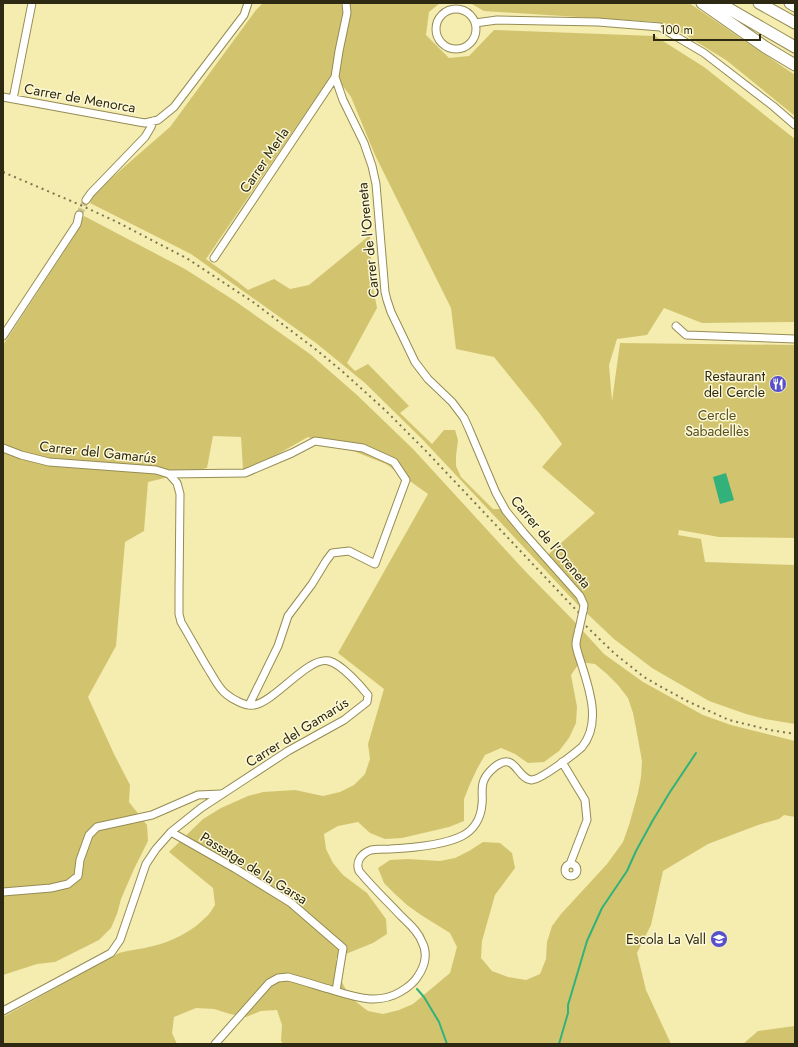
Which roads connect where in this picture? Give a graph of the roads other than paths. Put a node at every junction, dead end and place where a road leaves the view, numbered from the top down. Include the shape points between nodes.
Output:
1 (32, 3) edge
2 (248, 3) edge
3 (346, 3) edge
4 (702, 3) edge
5 (719, 3) edge
6 (759, 3) edge
7 (790, 3) edge
8 (795, 6) edge
9 (475, 23) junction
10 (795, 23) edge
11 (795, 47) edge
12 (795, 65) edge
13 (335, 77) junction
14 (3, 97) edge
15 (13, 99) junction
16 (153, 122) junction
17 (795, 125) edge
18 (86, 200) tunnel mouth
19 (80, 215) tunnel mouth
20 (214, 258) dead end
21 (676, 326) dead end
22 (3, 336) edge
23 (795, 339) edge
24 (3, 448) edge
25 (169, 474) junction
26 (249, 705) junction
27 (562, 762) junction
28 (223, 794) junction
29 (171, 832) junction
30 (570, 864) dead end
31 (3, 892) edge
32 (336, 991) junction
33 (3, 1011) edge
34 (215, 1044) edge

1 - 15 street
2 - 16 street via 244,15 174,107
3 - 13 street, Carrer de l'Oreneta via 347,13
4 - 12 highway
5 - 11 highway
6 - 10 highway
7 - 8 highway
9 - 9 street via 466,11 452,9 442,13 438,20 436,35 447,47 462,48 474,37
9 - 17 street via 497,20 598,22 660,27 704,53
13 - 20 street, Carrer Merla
13 - 27 street, Carrer de l'Oreneta, bridge via 372,166 376,184 385,292 402,337 420,370 446,395 464,418 506,511 580,596 584,605 576,644 590,692 592,720 585,743
14 - 15 street, Carrer de Menorca
15 - 16 street, Carrer de Menorca via 139,122
16 - 18 street via 145,137
19 - 22 street via 77,224
21 - 23 street via 686,335
24 - 25 street, Carrer del Gamarús via 49,462 156,470
25 - 26 street, Carrer del Gamarús via 177,483 180,494 181,622 225,694 239,703
25 - 26 street via 245,473 315,441 363,448 394,462 406,480 375,564 349,551 332,553 288,616 278,646
26 - 28 street, Carrer del Gamarús via 253,706 266,700 314,663 327,661 337,664 368,695 366,702 344,720 288,751
27 - 30 street via 585,800 587,820
27 - 32 street via 532,780 511,763 501,763 485,778 479,817 467,833 446,841 409,848 372,850 362,856 357,865 359,871 418,934 426,952 419,975 414,982 388,998 373,1000
28 - 29 street, Carrer del Gamarús
28 - 31 street via 198,796 152,815 97,827 89,835 80,860 78,876 68,884
29 - 32 street, Passatge de la Garsa via 290,903 343,948
29 - 33 street, Carrer del Gamarús via 146,864 120,940 110,953
32 - 34 street via 288,977 278,978 269,983

